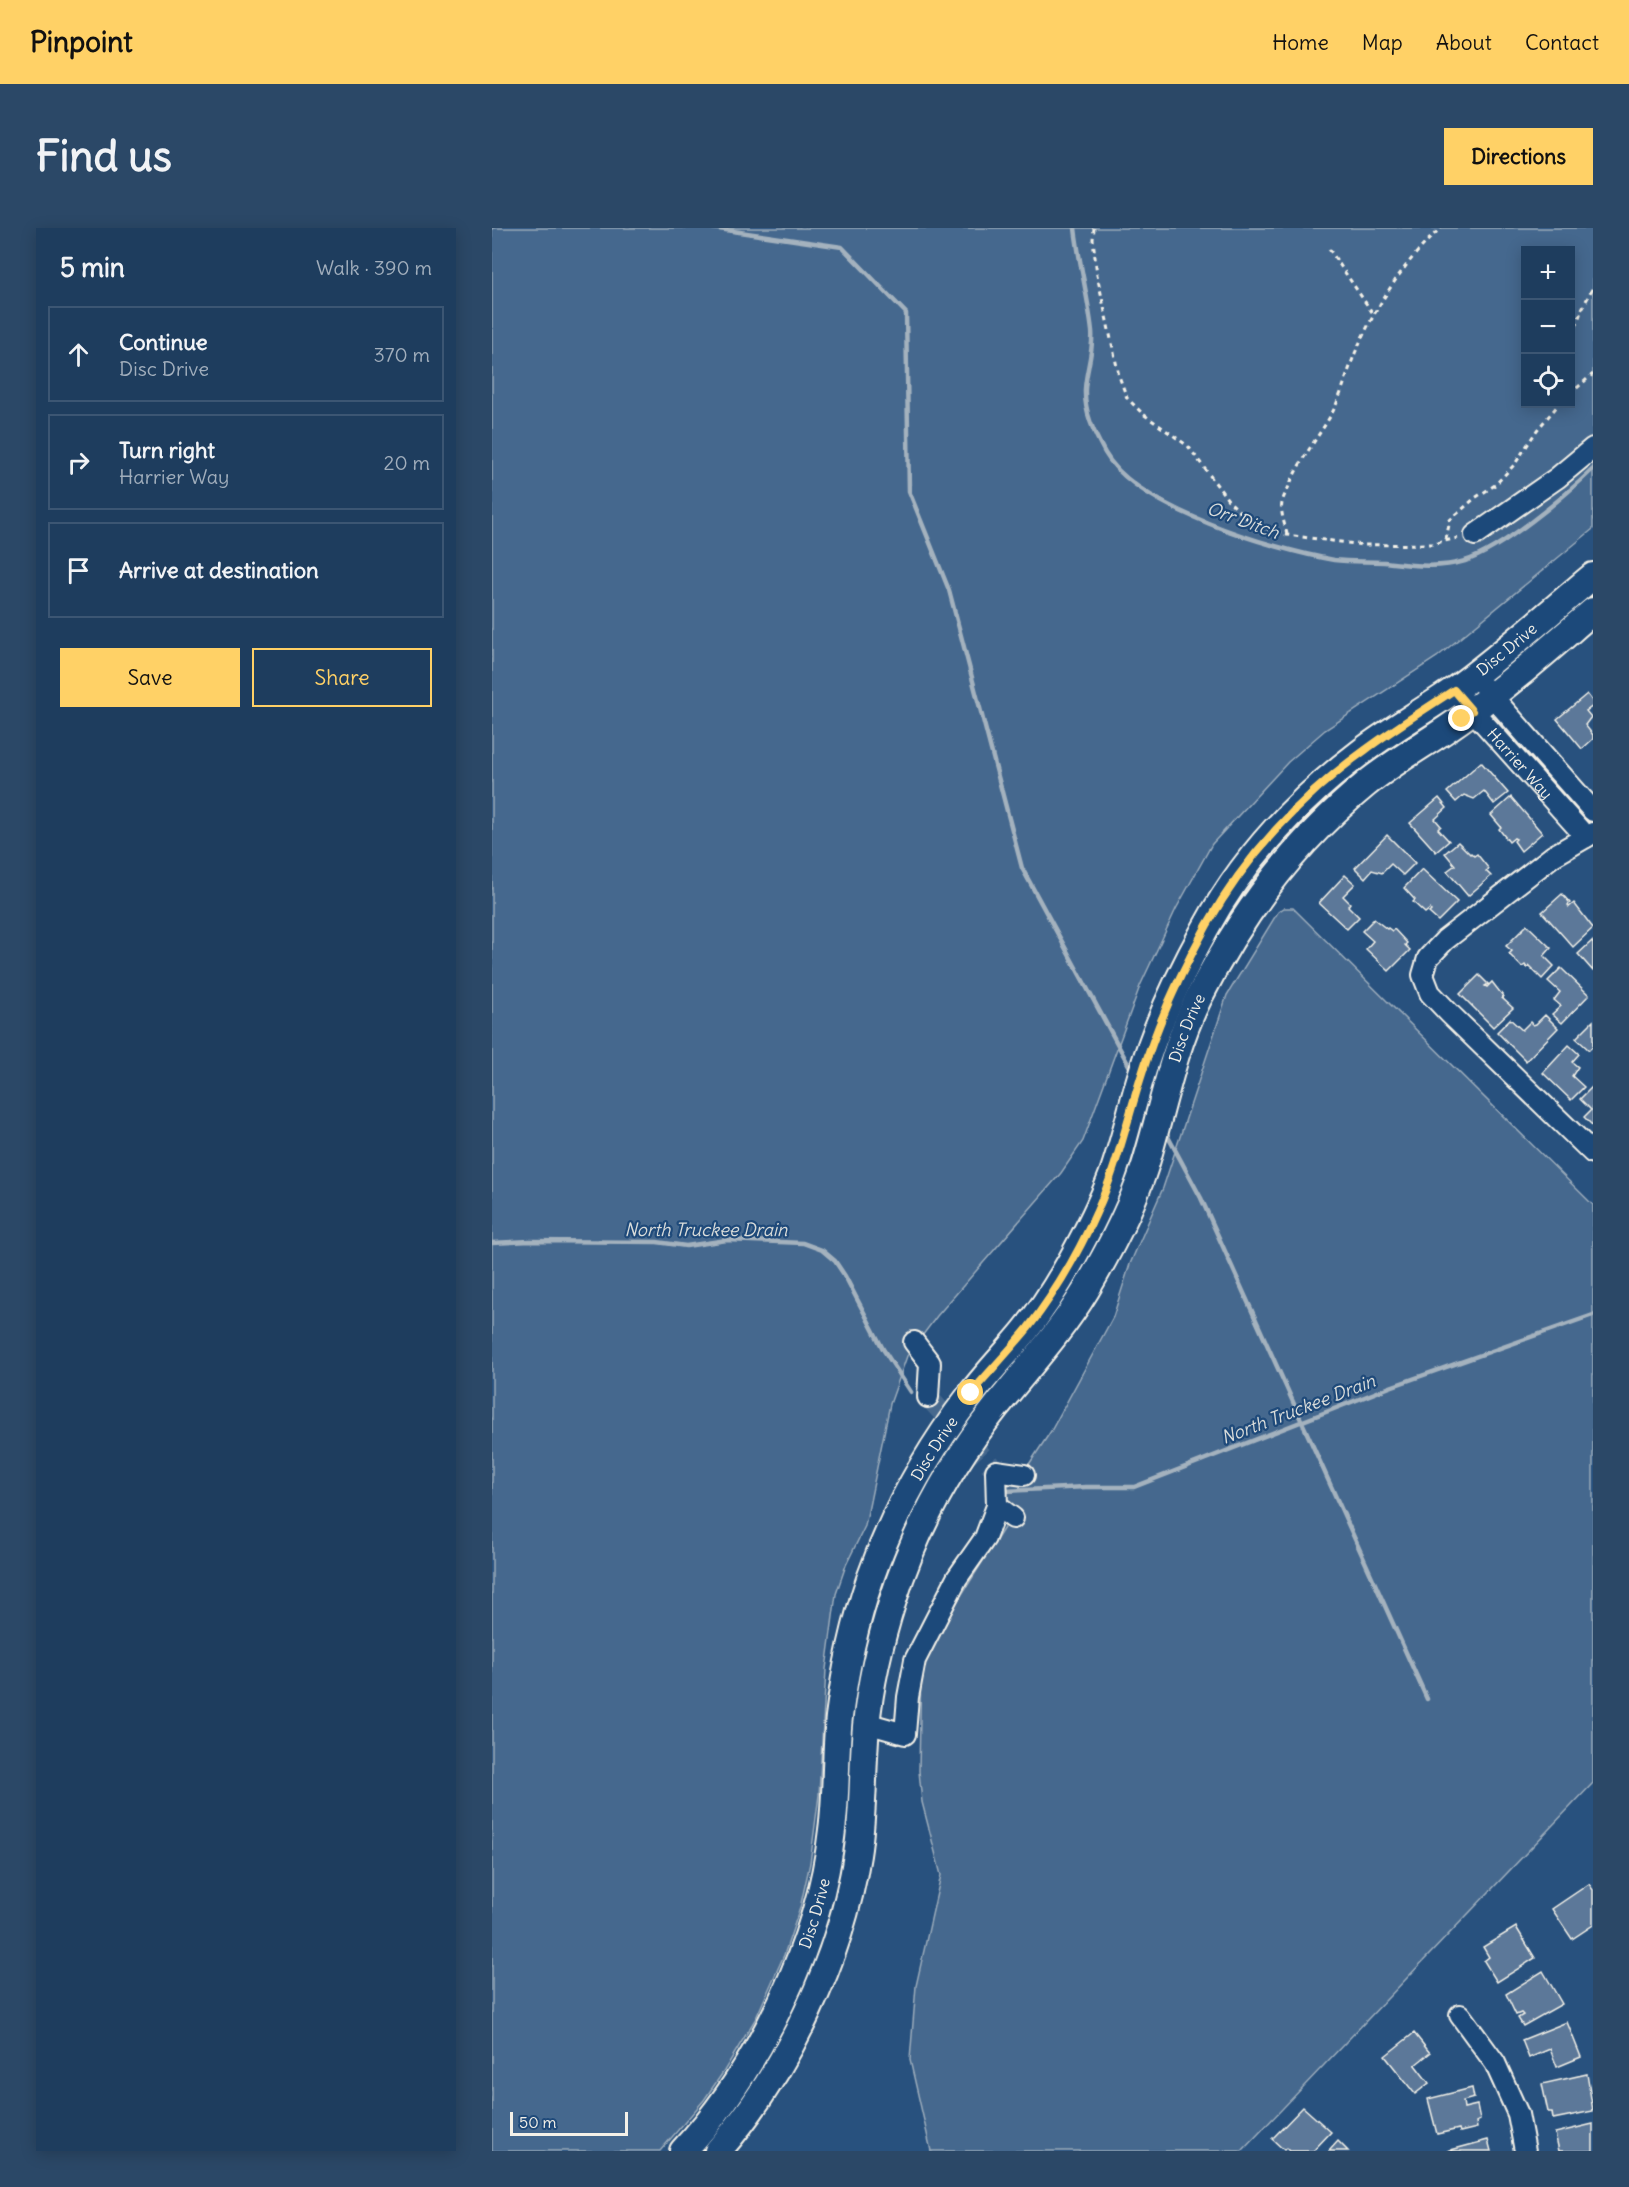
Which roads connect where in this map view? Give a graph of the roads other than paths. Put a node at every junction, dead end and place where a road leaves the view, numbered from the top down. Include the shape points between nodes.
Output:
1 (1593, 448) edge
2 (1474, 535) road end
3 (1593, 576) edge
4 (1593, 611) edge
5 (1463, 683) junction
6 (1482, 703) junction
7 (1558, 772) junction
8 (1541, 787) junction
9 (1593, 811) edge
10 (1589, 835) edge
11 (1593, 1153) edge
12 (914, 1342) dead end
13 (928, 1397) dead end
14 (1024, 1475) dead end
15 (997, 1506) junction
16 (1013, 1518) dead end
17 (866, 1723) junction
18 (1460, 2016) dead end
19 (683, 2151) edge
20 (718, 2151) edge
21 (1525, 2151) edge

1 - 2 street
3 - 5 main road, Disc Drive
4 - 6 main road, Disc Drive
5 - 6 street, Harrier Way
5 - 19 main road, Disc Drive via 1364,751 1310,795 1272,834 1208,922 1164,1014 1112,1174 1070,1263 1027,1329 956,1415 925,1462 885,1540 850,1652 839,1719 832,1832 819,1898 779,2007 736,2085
6 - 7 street, Harrier Way
6 - 8 street, Harrier Way
6 - 17 main road, Disc Drive via 1399,759 1332,814 1302,844 1238,926 1195,1005 1143,1171 1102,1262 1064,1323 971,1440 924,1519 880,1643
7 - 8 street
7 - 9 street, Harrier Way
8 - 10 street, Harrier Way
10 - 11 street via 1553,856 1445,940 1428,958 1423,975 1430,993
12 - 13 street via 930,1363
14 - 15 street via 996,1471
15 - 16 street
15 - 17 street via 985,1538 957,1578 915,1660 905,1734
17 - 20 main road, Disc Drive via 857,1856 827,1965 780,2063 758,2100
18 - 21 street via 1495,2063 1518,2114

